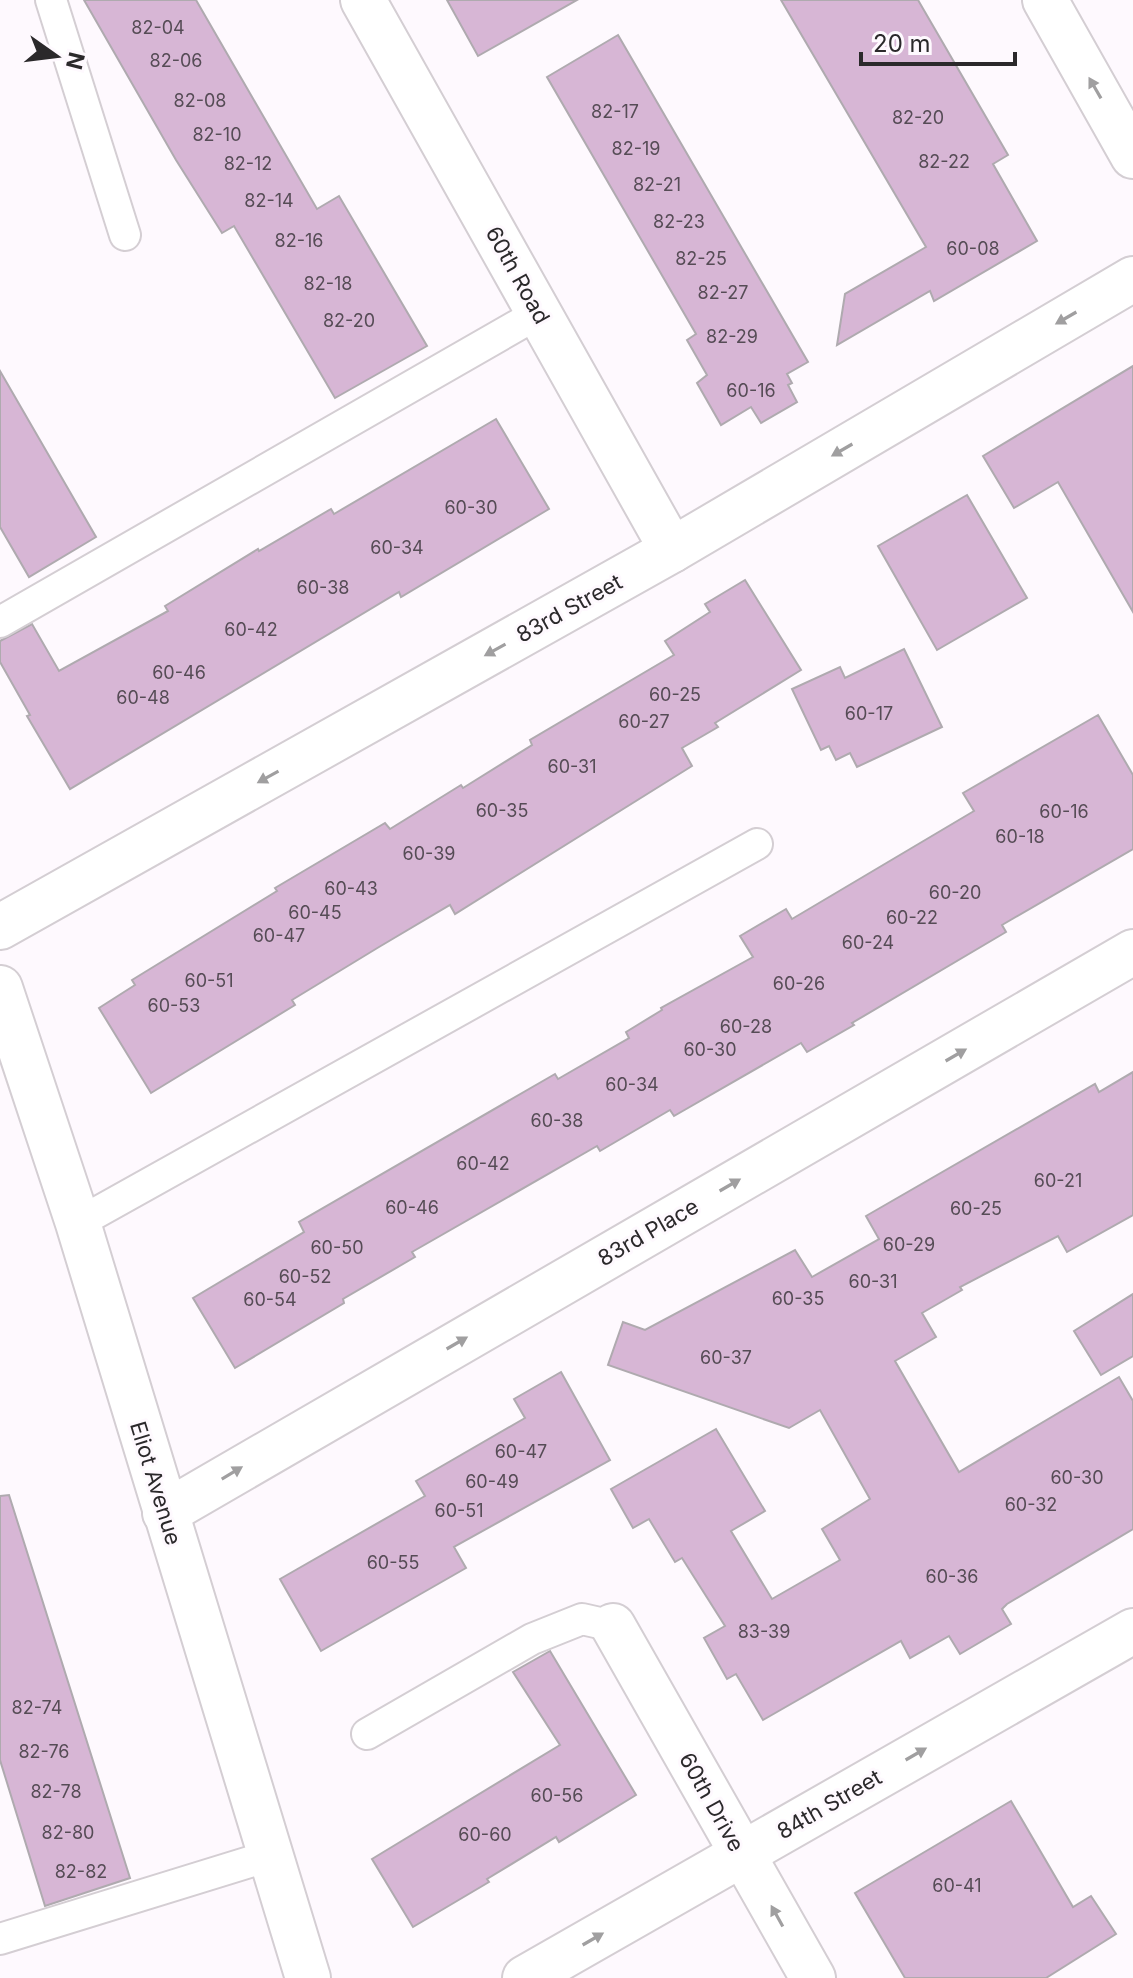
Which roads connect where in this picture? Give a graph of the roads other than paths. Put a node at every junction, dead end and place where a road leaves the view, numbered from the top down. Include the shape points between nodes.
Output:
1 (51, 0) edge
2 (363, 0) edge
3 (1045, 0) edge
4 (1133, 156) edge
5 (125, 235) dead end
6 (1133, 279) edge
7 (539, 313) junction
8 (672, 550) junction
9 (0, 622) edge
10 (757, 844) dead end
11 (0, 927) edge
12 (1133, 952) edge
13 (0, 988) edge
14 (78, 1223) junction
15 (165, 1513) junction
16 (613, 1626) joint
17 (1133, 1631) edge
18 (367, 1734) dead end
19 (741, 1853) junction
20 (272, 1855) junction
21 (0, 1939) edge
22 (308, 1978) edge
23 (525, 1978) edge
24 (813, 1978) edge

1 - 5 lane
2 - 7 street, 60th Road
4 -> 3 street
6 -> 8 street, 83rd Street
7 - 8 street, 60th Road
7 - 9 lane
8 -> 11 street, 83rd Street
10 - 14 lane
15 -> 12 street, 83rd Place
13 - 14 street, Eliot Avenue
14 - 15 street, Eliot Avenue
15 - 20 street, Eliot Avenue
16 - 18 lane via 582,1619 532,1639
16 - 19 street, 60th Drive
19 -> 17 street, 84th Street
23 -> 19 street, 84th Street
24 -> 19 street, 60th Drive
20 - 21 lane
20 - 22 street, Eliot Avenue

